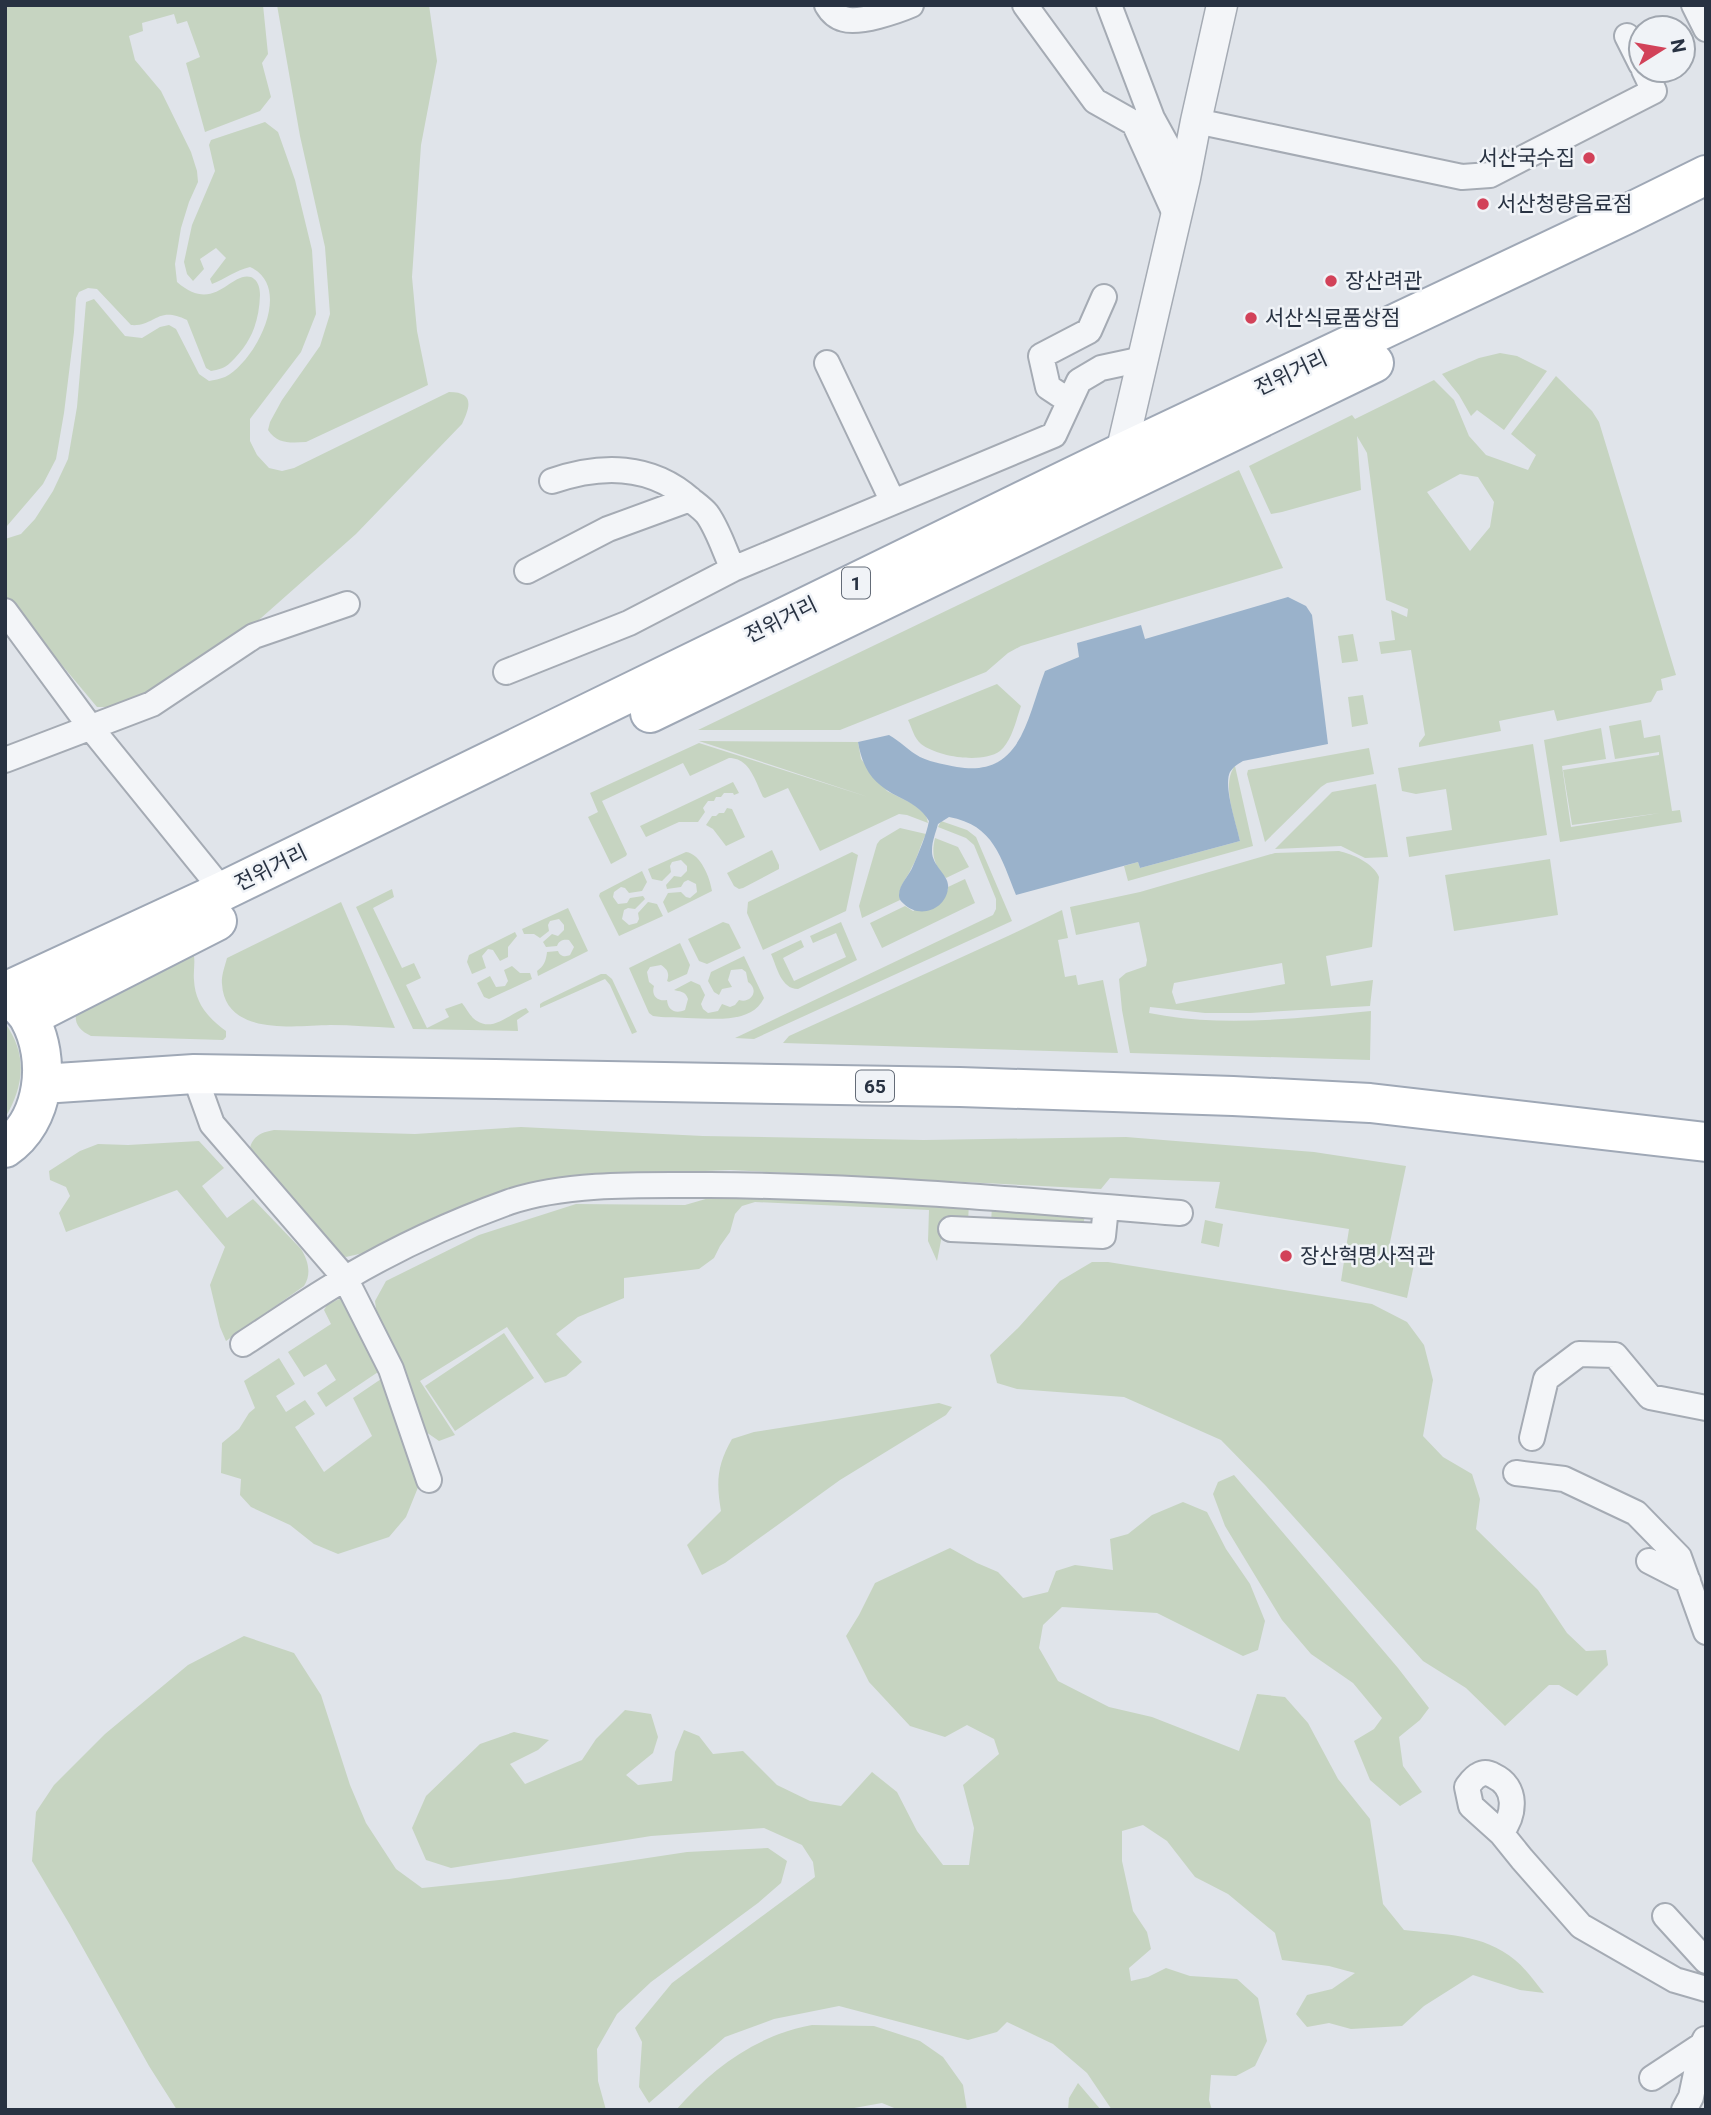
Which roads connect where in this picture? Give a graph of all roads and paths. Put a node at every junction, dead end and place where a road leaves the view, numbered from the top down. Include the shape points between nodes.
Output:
1 (827, 5) edge
2 (911, 5) edge
3 (1025, 5) edge
4 (1109, 5) edge
5 (1222, 5) edge
6 (1694, 5) edge
7 (1706, 29) edge
8 (1651, 84) edge
9 (1195, 121) junction
10 (1706, 174) edge
11 (1185, 178) junction
12 (1706, 203) edge
13 (1176, 216) junction
14 (1104, 297) dead end
15 (1143, 359) junction
16 (827, 363) dead end
17 (1069, 401) junction
18 (1121, 453) junction
19 (552, 481) dead end
20 (690, 499) junction
21 (893, 502) junction
22 (733, 569) junction
23 (527, 571) dead end
24 (346, 604) dead end
25 (5, 611) edge
26 (506, 672) dead end
27 (91, 728) junction
28 (5, 760) edge
29 (223, 891) junction
30 (14, 1000) edge
31 (194, 1074) junction
32 (42, 1084) junction
33 (1706, 1142) edge
34 (5, 1148) edge
35 (1106, 1207) junction
36 (1180, 1213) dead end
37 (951, 1229) dead end
38 (345, 1278) junction
39 (243, 1344) dead end
40 (1706, 1408) edge
41 (1532, 1438) dead end
42 (1516, 1474) dead end
43 (429, 1480) dead end
44 (1649, 1561) dead end
45 (1688, 1581) junction
46 (1706, 1632) edge
47 (1501, 1833) dead end
48 (1665, 1916) dead end
49 (1706, 1961) edge
50 (1706, 1990) edge
51 (1704, 2042) edge
52 (1652, 2078) dead end
53 (1684, 2110) edge

1 - 2 street via 846,20 890,14
3 - 13 street via 1095,101 1134,123
4 - 11 street via 1152,118
5 - 9 street
6 - 7 street
8 - 9 street via 1654,91 1490,175 1462,177
9 - 11 street
10 - 18 main road, 전위거리 / 1
11 - 13 street
12 - 30 main road, 전위거리 / 1 via 233,913
13 - 15 street
14 - 17 street via 1088,331 1041,356 1048,387
15 - 17 street via 1101,368 1079,381
15 - 18 street
16 - 21 street
17 - 21 street via 1054,435
18 - 29 main road, 전위거리 / 1
19 - 20 street via 576,473 634,471 679,489
20 - 22 street via 707,514
20 - 23 street via 608,529
21 - 22 street
22 - 26 street via 629,623
24 - 27 street via 254,636 152,704
25 - 27 street
27 - 28 street
27 - 29 street
29 - 30 main road, 전위거리 / 1
30 - 32 main road via 41,1049
31 - 32 main road, 65
31 - 33 main road, 65 via 1247,1097 1370,1103
31 - 38 street via 212,1124
32 - 34 main road via 33,1116
35 - 36 street
35 - 37 street via 1103,1236
35 - 38 street via 802,1186 565,1189 511,1202 416,1240
38 - 39 street
38 - 43 street via 391,1369
40 - 41 street via 1650,1397 1615,1355 1579,1354 1546,1379
42 - 45 street via 1564,1479 1636,1513 1679,1556
44 - 45 street
45 - 46 street
47 - 50 street via 1581,1926 1675,1980
48 - 49 street
51 - 52 street
51 - 53 street

